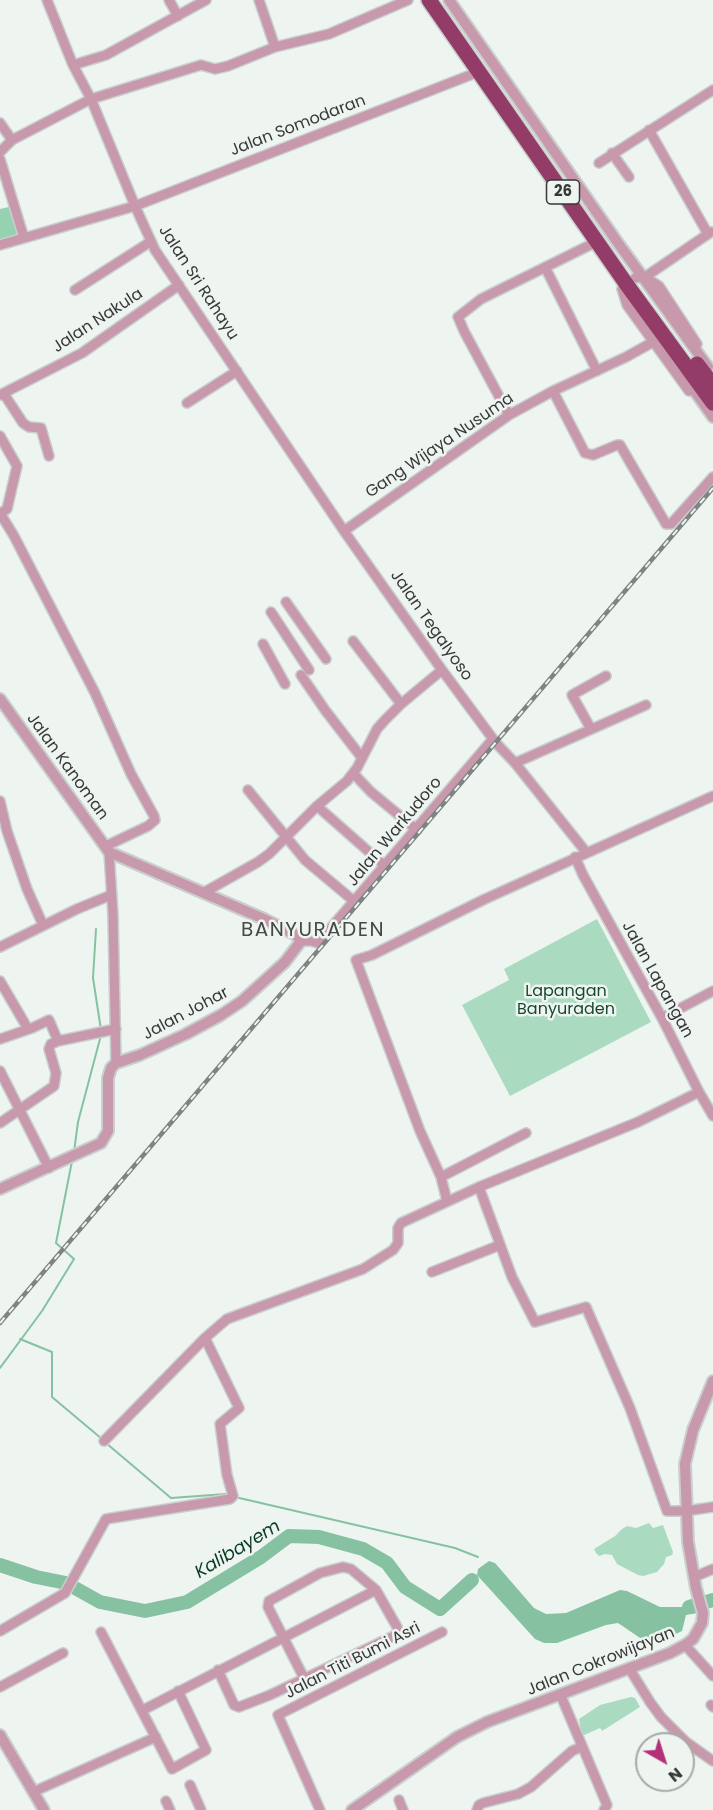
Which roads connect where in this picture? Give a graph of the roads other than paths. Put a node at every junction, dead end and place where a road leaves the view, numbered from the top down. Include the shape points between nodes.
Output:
1 (47, 0) edge
2 (169, 0) edge
3 (206, 0) edge
4 (259, 0) edge
5 (408, 0) edge
6 (421, 0) edge
7 (429, 0) edge
8 (440, 0) edge
9 (449, 0) edge
10 (178, 16) junction
11 (445, 29) junction
12 (275, 47) junction
13 (73, 65) junction
14 (473, 74) junction
15 (491, 79) junction
16 (713, 90) edge
17 (91, 99) junction
18 (0, 123) edge
19 (649, 130) junction
20 (541, 138) junction
21 (12, 140) junction
22 (0, 152) edge
23 (612, 153) junction
24 (0, 159) edge
25 (599, 163) dead end
26 (629, 177) dead end
27 (135, 206) junction
28 (710, 232) edge
29 (24, 238) junction
30 (150, 242) junction
31 (0, 245) edge
32 (590, 245) junction
33 (545, 267) junction
34 (178, 285) junction
35 (637, 287) junction
36 (75, 290) dead end
37 (653, 342) junction
38 (713, 368) edge
39 (597, 370) junction
40 (237, 371) junction
41 (713, 375) edge
42 (713, 385) edge
43 (553, 391) junction
44 (2, 395) edge
45 (187, 403) dead end
46 (713, 403) edge
47 (508, 415) junction
48 (712, 420) edge
49 (0, 436) edge
50 (49, 456) dead end
51 (713, 477) edge
52 (1, 513) edge
53 (344, 531) junction
54 (286, 602) dead end
55 (271, 612) dead end
56 (353, 641) dead end
57 (263, 644) dead end
58 (326, 659) dead end
59 (442, 670) junction
60 (606, 676) dead end
61 (285, 684) dead end
62 (0, 699) edge
63 (401, 704) junction
64 (646, 705) dead end
65 (591, 729) junction
66 (493, 739) junction
67 (362, 758) junction
68 (515, 763) junction
69 (353, 773) junction
70 (248, 790) dead end
71 (713, 796) edge
72 (0, 801) edge
73 (317, 806) junction
74 (417, 830) junction
75 (285, 838) junction
76 (107, 849) junction
77 (586, 852) junction
78 (575, 857) junction
79 (385, 866) junction
80 (202, 893) junction
81 (111, 895) junction
82 (355, 902) junction
83 (43, 925) junction
84 (301, 941) junction
85 (0, 947) edge
86 (0, 981) edge
87 (713, 991) edge
88 (662, 1018) junction
89 (28, 1029) junction
90 (116, 1029) junction
91 (0, 1039) edge
92 (58, 1041) junction
93 (116, 1063) junction
94 (0, 1071) edge
95 (699, 1092) junction
96 (21, 1110) junction
97 (713, 1116) edge
98 (0, 1123) edge
99 (526, 1133) dead end
100 (49, 1168) junction
101 (441, 1177) junction
102 (479, 1187) junction
103 (0, 1189) edge
104 (447, 1202) junction
105 (500, 1245) junction
106 (432, 1272) dead end
107 (205, 1338) junction
108 (713, 1382) edge
109 (104, 1441) dead end
110 (713, 1508) edge
111 (686, 1511) junction
112 (713, 1569) edge
113 (694, 1577) junction
114 (375, 1590) junction
115 (0, 1631) edge
116 (101, 1632) dead end
117 (442, 1632) dead end
118 (284, 1637) junction
119 (685, 1645) junction
120 (63, 1653) dead end
121 (629, 1668) junction
122 (218, 1670) junction
123 (711, 1671) edge
124 (304, 1678) junction
125 (0, 1687) edge
126 (178, 1691) junction
127 (561, 1695) junction
128 (143, 1710) junction
129 (0, 1735) edge
130 (156, 1737) junction
131 (582, 1747) junction
132 (713, 1761) edge
133 (190, 1785) dead end
134 (33, 1792) junction
135 (44, 1810) edge
136 (201, 1810) edge
137 (320, 1810) edge
138 (352, 1810) edge
139 (477, 1810) edge
140 (604, 1810) edge

1 - 13 street, Jalan Sri Rahayu
2 - 10 street
3 - 10 street
4 - 12 street
5 - 12 street via 329,34
6 - 11 street
7 - 11 highway, 26
8 - 15 highway, 26
9 - 20 street
10 - 13 street via 106,55
11 - 14 street
11 - 15 highway, 26
12 - 17 street via 228,66 215,69 201,65
13 - 17 street, Jalan Sri Rahayu
14 - 27 street, Jalan Somodaran
14 - 32 street
15 - 20 highway, 26
15 - 35 highway, 26
16 - 19 street
17 - 21 street
17 - 27 street, Jalan Sri Rahayu
18 - 21 street
19 - 23 street
19 - 28 street
20 - 35 highway, 26
21 - 22 street
23 - 25 street
23 - 26 street
24 - 29 street
27 - 29 street, Jalan Somodaran
27 - 30 street, Jalan Sri Rahayu
28 - 35 street
29 - 31 street, Jalan Somodaran
30 - 34 street, Jalan Sri Rahayu
30 - 36 street
32 - 33 street
32 - 35 street
33 - 39 street
33 - 47 street via 481,299 458,317
34 - 40 street, Jalan Sri Rahayu
34 - 44 street, Jalan Nakula via 82,353
35 - 37 street via 627,305
35 - 38 street via 659,286
35 - 41 street
35 - 42 highway, 26
35 - 46 highway, 26
35 - 48 street
37 - 39 street, Gang Wijaya Nusuma
37 - 48 street
39 - 43 street, Gang Wijaya Nusuma
40 - 45 street
40 - 53 street, Jalan Sri Rahayu
43 - 47 street, Gang Wijaya Nusuma
43 - 51 street via 585,453 593,455 620,445 666,524
44 - 50 street via 23,423 41,428
47 - 53 street, Gang Wijaya Nusuma
49 - 52 street via 17,466 7,509
52 - 76 street via 154,816 148,826
53 - 59 street, Jalan Tegalyoso
54 - 58 street
55 - 67 street via 305,673
56 - 63 street
57 - 61 street
59 - 63 street
59 - 66 street, Jalan Tegalyoso
60 - 65 street via 572,695
62 - 76 street, Jalan Kanoman
63 - 67 street via 377,729
64 - 65 street
65 - 68 street
66 - 68 street, Jalan Tegalyoso
66 - 74 street, Jalan Warkudoro
67 - 69 street
68 - 77 street, Jalan Tegalyoso
69 - 73 street
69 - 74 street
70 - 75 street
71 - 77 street
72 - 83 street via 27,889
73 - 75 street
73 - 79 street
74 - 79 street, Jalan Warkudoro
75 - 80 street via 258,862
75 - 82 street
76 - 80 street
76 - 81 street
77 - 78 street
78 - 88 street, Jalan Lapangan
78 - 101 street via 356,960
79 - 82 street, Jalan Warkudoro
80 - 84 street via 275,924
81 - 83 street
81 - 90 street
82 - 84 street, Jalan Warkudoro via 318,943
83 - 85 street
84 - 93 street, Jalan Johar via 285,962 221,1015
86 - 89 street
87 - 88 street
88 - 95 street, Jalan Lapangan
89 - 91 street
89 - 92 street via 49,1020
90 - 92 street
90 - 93 street
92 - 96 street via 49,1049 56,1083
93 - 100 street via 108,1078 107,1136 95,1147
94 - 96 street
95 - 97 street, Jalan Lapangan
95 - 102 street via 638,1122
96 - 98 street
96 - 100 street
99 - 101 street
100 - 103 street
101 - 104 street
102 - 104 street
102 - 105 street
104 - 107 street via 399,1225 398,1243 385,1258 227,1319
105 - 106 street
105 - 111 street via 535,1322 586,1307 630,1408 667,1511
107 - 109 street
107 - 115 street via 239,1408 220,1424 233,1497 106,1519 66,1593
108 - 111 street, Jalan Cokrowijayan via 693,1430 686,1464
110 - 111 street
111 - 113 street, Jalan Cokrowijayan
112 - 113 street
113 - 119 street, Jalan Cokrowijayan via 702,1623 699,1632
114 - 118 street
114 - 118 street via 351,1569 343,1567 320,1573 269,1601
114 - 124 street via 397,1626 396,1635
116 - 128 street
117 - 137 street, Jalan Titi Bumi Asri via 278,1715
118 - 122 street
118 - 124 street
119 - 121 street, Jalan Cokrowijayan
119 - 123 street
120 - 125 street
121 - 127 street, Jalan Cokrowijayan
121 - 132 street via 661,1717
122 - 124 street via 234,1705 239,1707
122 - 126 street
126 - 128 street
126 - 130 street via 205,1752 175,1773
127 - 131 street
127 - 138 street, Jalan Cokrowijayan via 457,1737
128 - 130 street
129 - 134 street
130 - 134 street
131 - 139 street via 524,1791 483,1803
131 - 140 street via 607,1805
133 - 136 street
134 - 135 street

